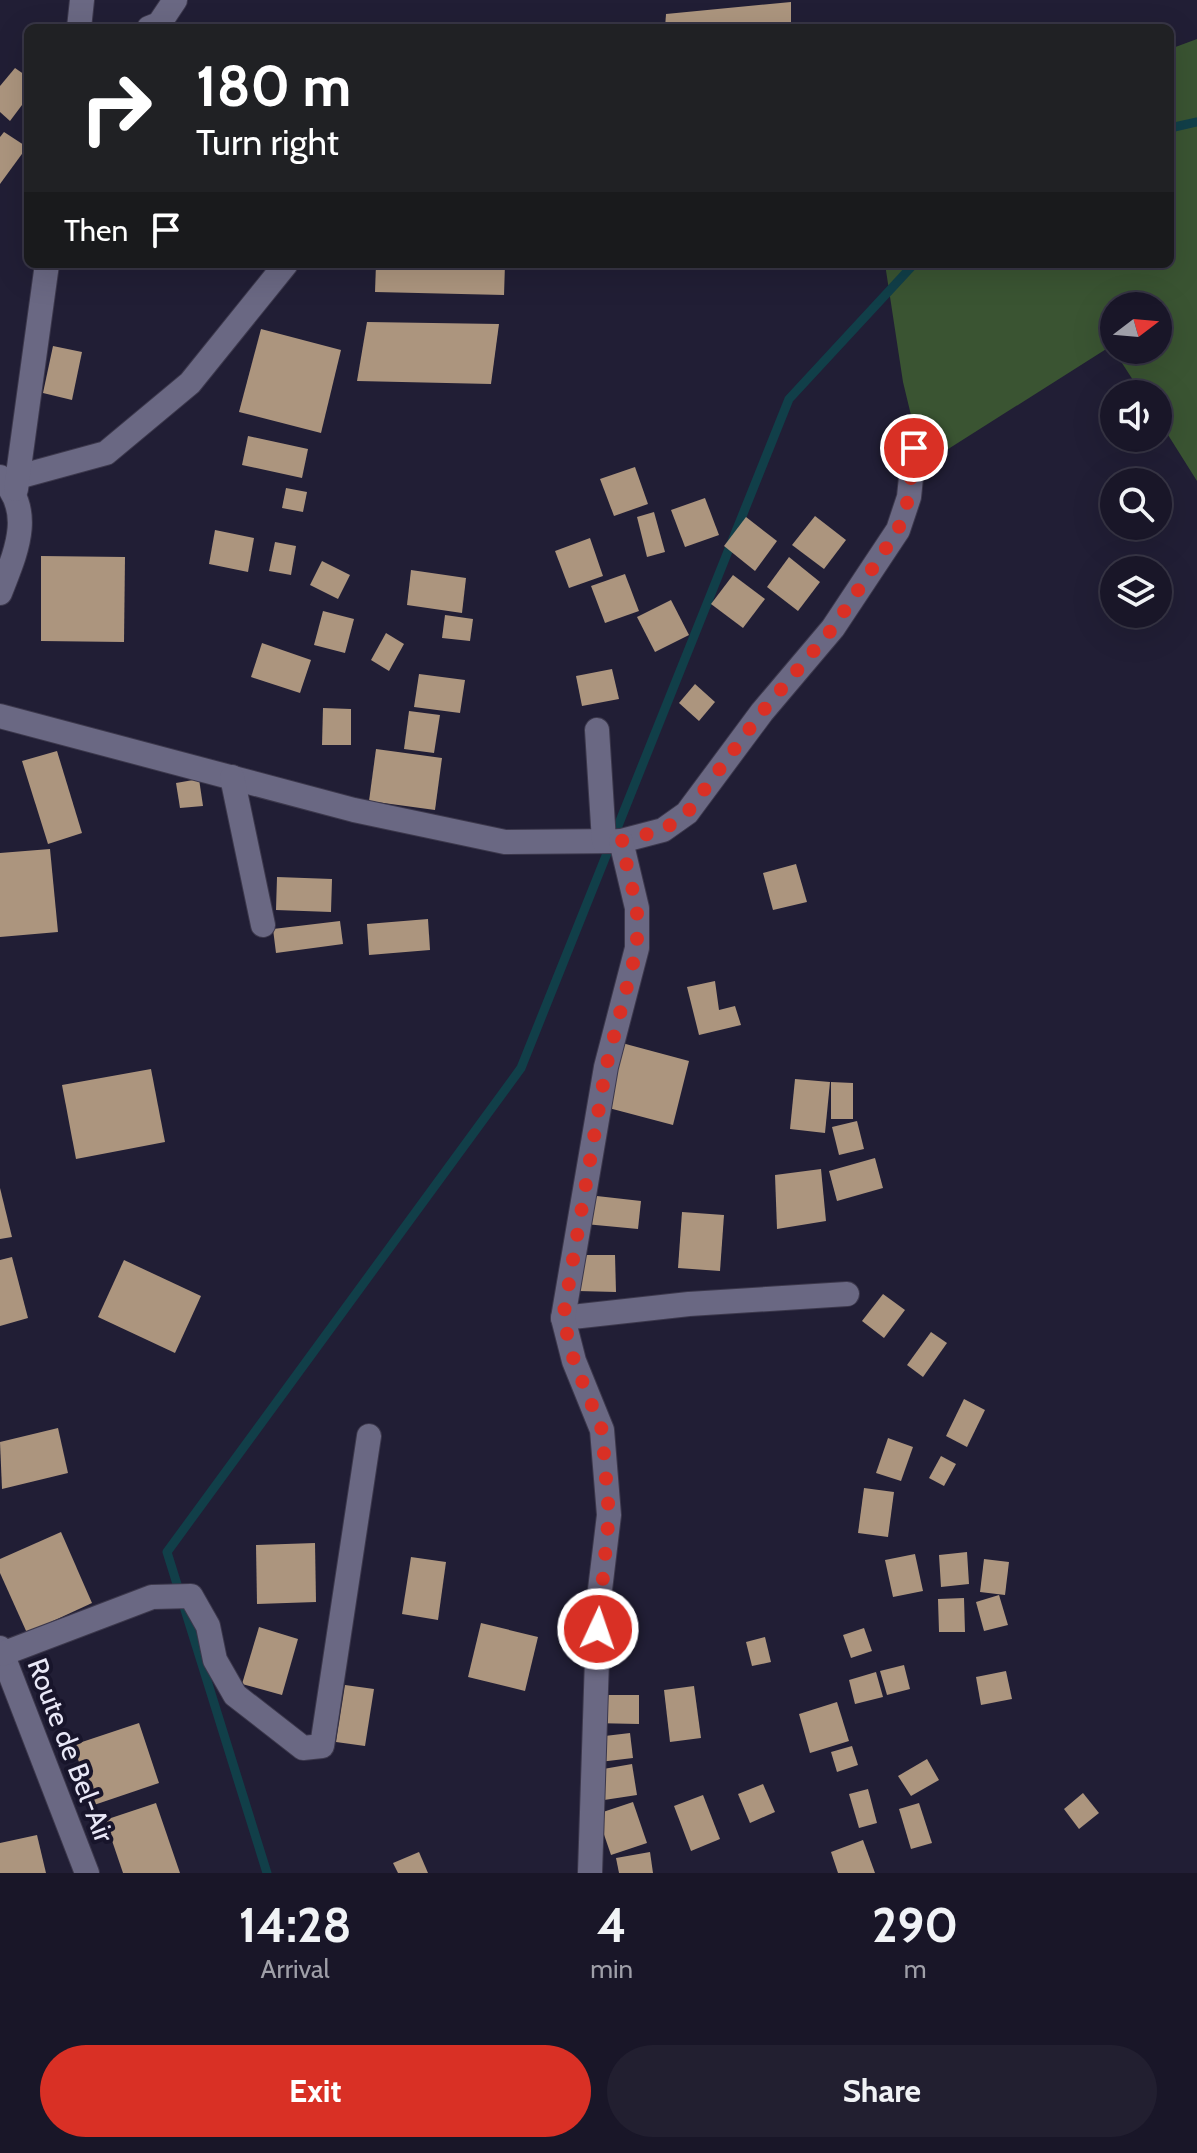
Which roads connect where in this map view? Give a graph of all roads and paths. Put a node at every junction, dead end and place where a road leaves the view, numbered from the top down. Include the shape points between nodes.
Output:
1 (82, 0) edge
2 (175, 0) edge
3 (79, 24) edge
4 (159, 24) edge
5 (46, 268) edge
6 (283, 268) edge
7 (914, 448) dead end
8 (11, 482) edge
9 (0, 593) edge
10 (0, 716) edge
11 (597, 730) dead end
12 (232, 777) junction
13 (612, 841) junction
14 (263, 925) dead end
15 (847, 1294) dead end
16 (563, 1318) junction
17 (369, 1436) dead end
18 (1, 1651) edge
19 (87, 1873) edge
20 (590, 1873) edge

1 - 3 street
2 - 4 street
5 - 8 street
6 - 8 street via 190,383 106,453
7 - 13 street via 909,497 898,530 833,628 687,813 663,830
8 - 9 street via 21,520 16,553
10 - 12 street
11 - 13 street
12 - 13 street via 505,842
12 - 14 street
13 - 16 street via 637,908 637,948 606,1067
15 - 16 street
16 - 20 street via 602,1430 609,1515 599,1598
17 - 18 street via 322,1746 303,1748 235,1695 215,1660 208,1626 182,1595 152,1597
18 - 19 street, Route de Bel-Air

